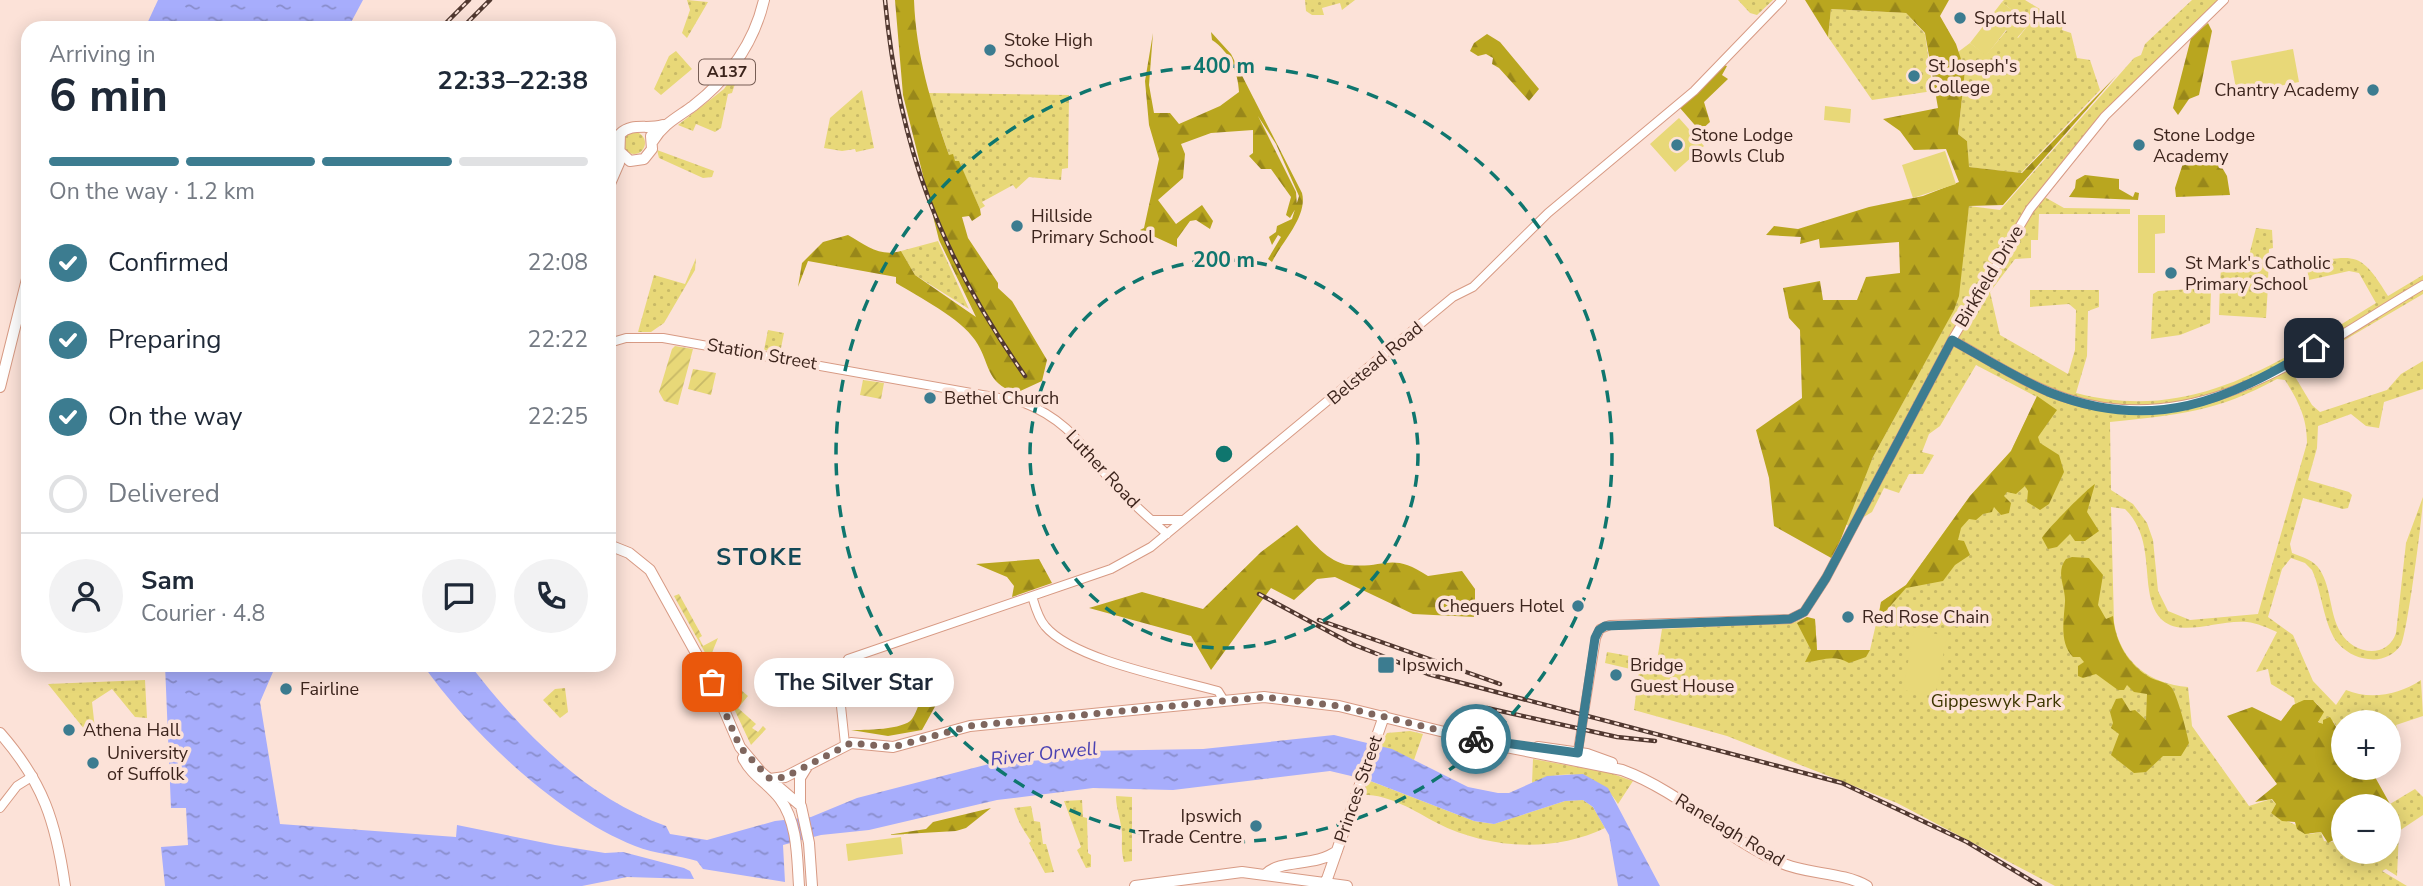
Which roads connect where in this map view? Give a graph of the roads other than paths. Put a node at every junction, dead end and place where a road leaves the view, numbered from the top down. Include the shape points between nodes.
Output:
1 (764, 0) edge
2 (1782, 0) edge
3 (2224, 0) edge
4 (664, 125) junction
5 (643, 128) junction
6 (653, 141) junction
7 (618, 150) junction
8 (616, 160) edge
9 (635, 161) junction
10 (616, 178) edge
11 (2423, 285) edge
12 (21, 303) edge
13 (1952, 340) junction
14 (616, 341) edge
15 (915, 382) joint
16 (0, 387) edge
17 (1152, 520) junction
18 (1183, 520) junction
19 (1167, 534) junction
20 (616, 548) edge
21 (1032, 596) junction
22 (1223, 699) junction
23 (1384, 716) junction
24 (0, 733) edge
25 (845, 744) junction
26 (1577, 757) junction
27 (811, 762) junction
28 (799, 769) junction
29 (33, 776) junction
30 (766, 781) junction
31 (790, 794) junction
32 (0, 808) edge
33 (803, 811) junction
34 (790, 816) junction
35 (1337, 851) junction
36 (1333, 862) junction
37 (1266, 874) junction
38 (1326, 882) junction
39 (812, 885) edge
40 (65, 886) edge
41 (799, 886) edge
42 (1135, 886) edge
43 (1345, 886) edge
44 (1867, 886) edge

1 - 4 main road, A137 via 752,35 731,68 695,104
2 - 18 street, Belstead Road via 1694,91 1548,213 1474,287 1453,297
3 - 13 street, Birkfield Drive via 2105,116 2040,195
4 - 5 main road, A137
4 - 6 main road, A137
5 - 6 main road
5 - 7 main road, A137 via 626,129 618,140
6 - 9 main road, A137 via 647,157
7 - 8 main road, A137
7 - 9 main road
9 - 10 main road, A137
11 - 13 street via 2249,385 2208,401 2172,408 2119,409 2075,401
12 - 16 main road
13 - 26 street, Birkfield Drive via 1802,614 1783,619 1600,629
14 - 15 street, Station Street via 663,338
15 - 17 street, Luther Road via 1022,402 1045,412 1085,445 1115,485
17 - 18 street
17 - 19 street, Luther Road
18 - 19 street, Belstead Road
19 - 21 street, Belstead Road via 1111,569
20 - 30 main road via 638,559 658,581 724,706 740,747
21 - 22 street via 1046,628 1076,647 1112,662 1218,691
21 - 25 street, Belstead Road via 854,655 840,670
22 - 23 main road, Ranelagh Road via 1298,699
22 - 25 main road, Ranelagh Road via 965,727 893,747
23 - 26 main road, Ranelagh Road via 1489,742
23 - 35 main road, Princes Street
24 - 29 main road
25 - 27 main road
26 - 44 main road, Ranelagh Road via 1650,780 1781,863
27 - 28 main road
27 - 33 main road via 800,778
28 - 30 main road
28 - 31 main road
29 - 32 street via 17,786
29 - 40 main road via 54,824
30 - 31 main road
30 - 34 main road
31 - 33 main road
31 - 34 main road
33 - 39 main road
34 - 41 main road
35 - 36 main road, Princes Street
35 - 37 main road via 1321,860 1273,868
36 - 38 main road, Princes Street
36 - 43 main road, Princes Street via 1336,878
37 - 38 main road
37 - 42 main road via 1232,873
38 - 43 main road

